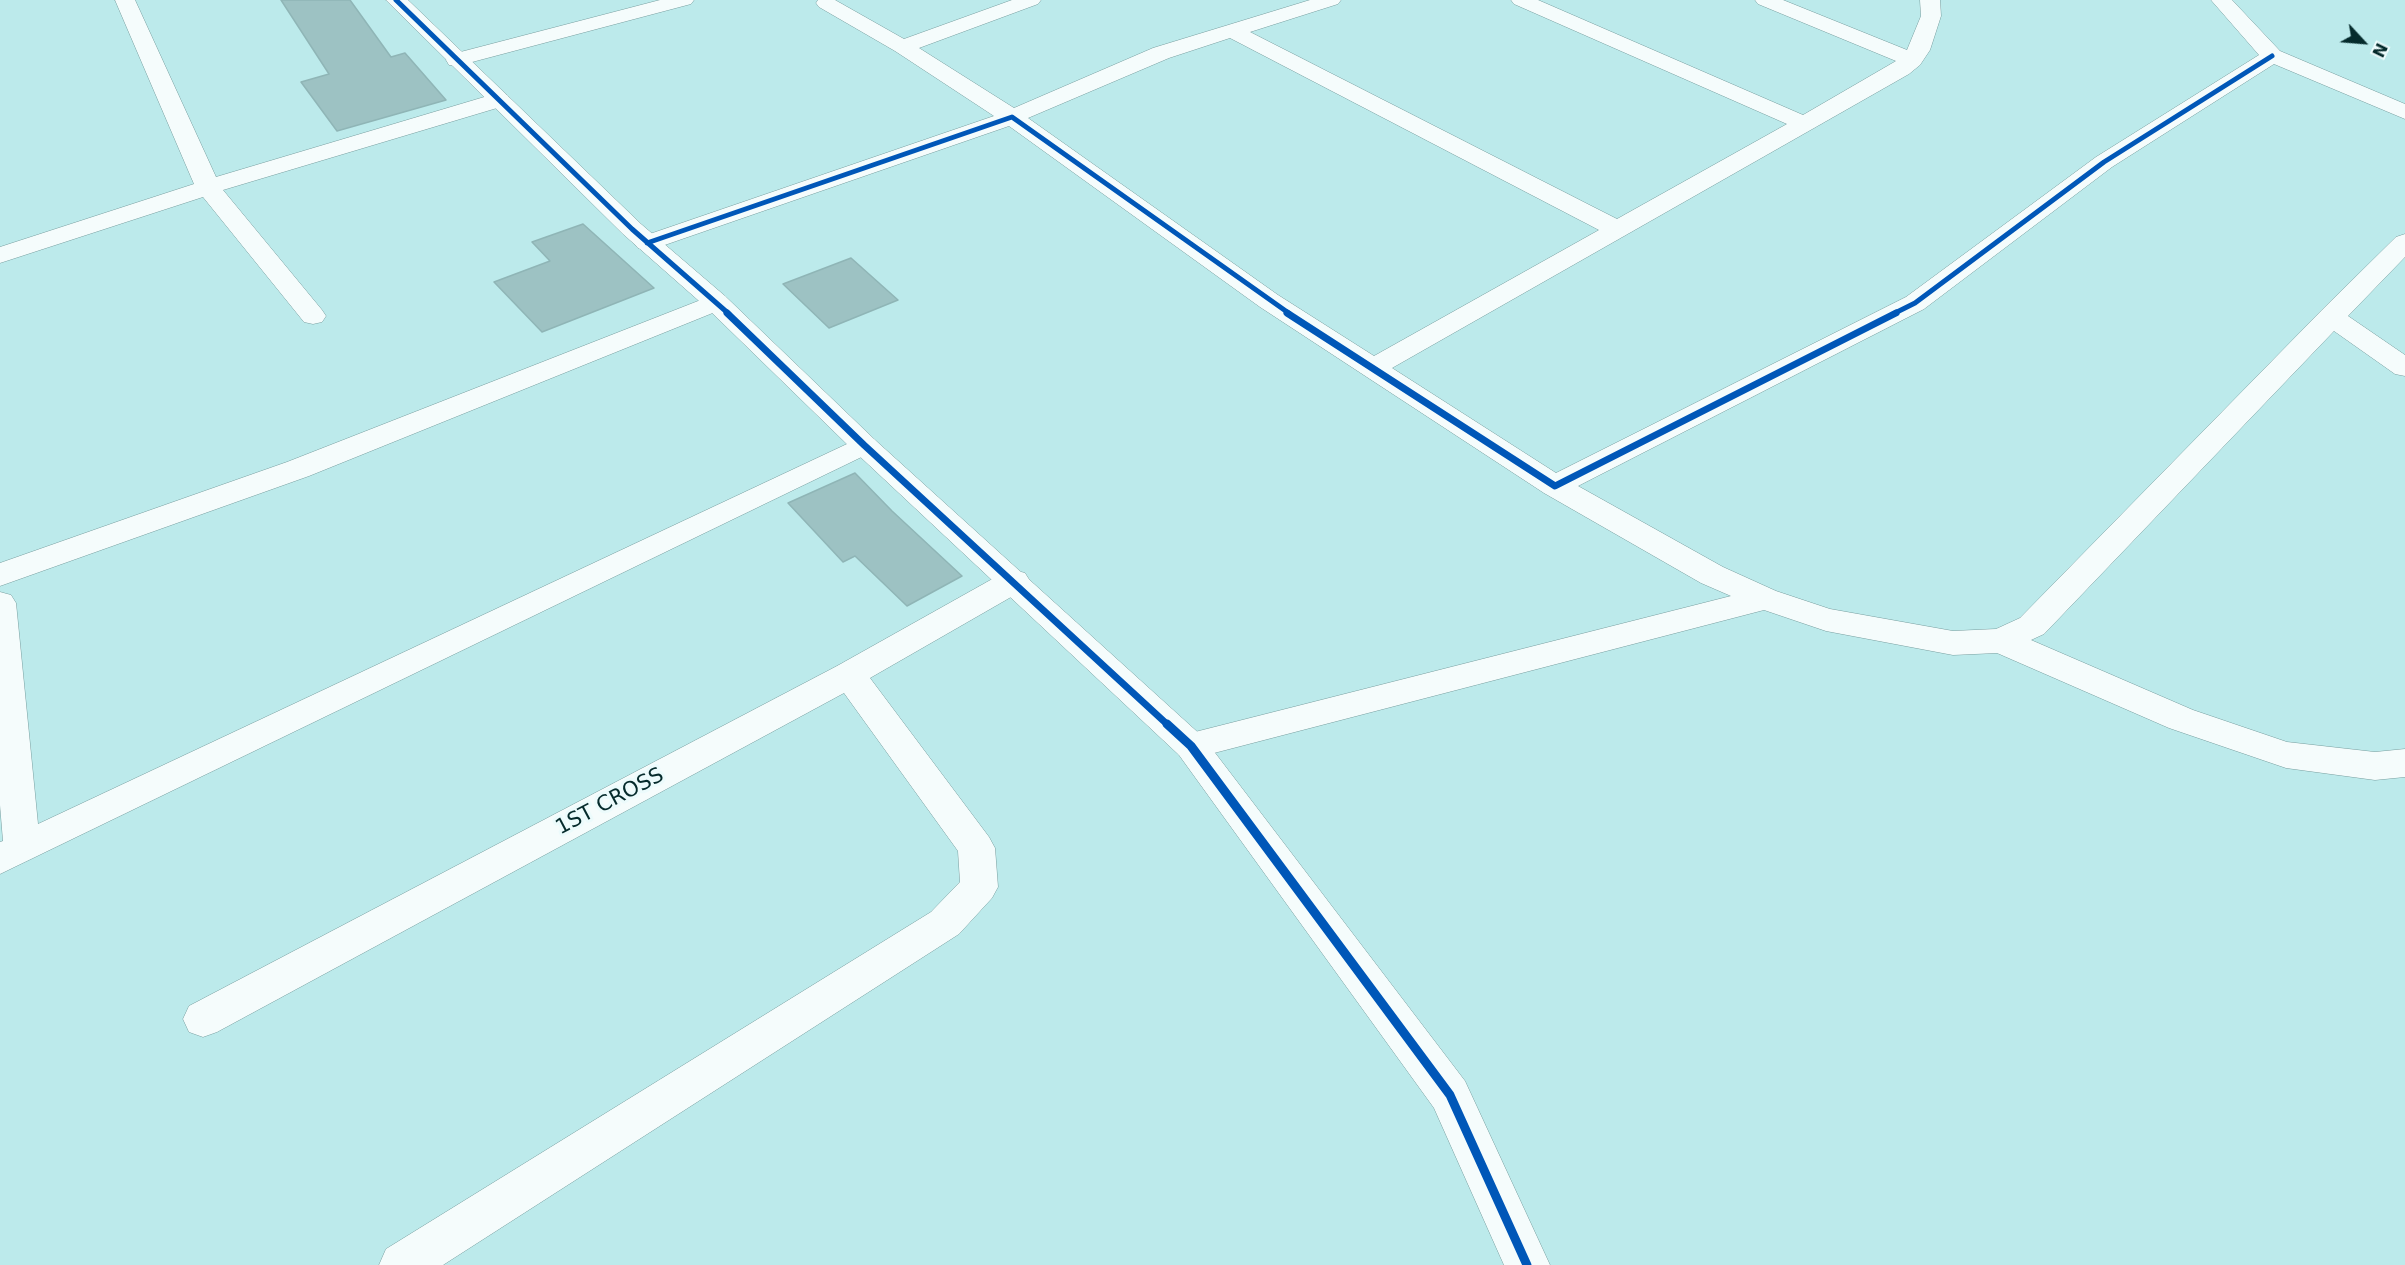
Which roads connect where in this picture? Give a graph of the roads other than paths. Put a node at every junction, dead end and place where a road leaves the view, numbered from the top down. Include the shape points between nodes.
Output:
1 (125, 0) edge
2 (396, 0) edge
3 (684, 0) edge
4 (1031, 0) edge
5 (1331, 0) edge
6 (1521, 0) edge
7 (1765, 0) edge
8 (1930, 0) edge
9 (2221, 0) edge
10 (827, 1) edge
11 (1232, 31) junction
12 (902, 47) junction
13 (2272, 56) junction
14 (457, 60) junction
15 (1912, 60) junction
16 (499, 100) junction
17 (2405, 112) edge
18 (1012, 117) junction
19 (1804, 124) junction
20 (208, 187) junction
21 (1619, 230) junction
22 (2405, 242) edge
23 (647, 243) junction
24 (0, 255) edge
25 (716, 302) junction
26 (313, 316) dead end
27 (2331, 316) junction
28 (1373, 368) junction
29 (2405, 368) edge
30 (864, 445) junction
31 (1555, 486) junction
32 (0, 575) edge
33 (1014, 580) junction
34 (1766, 599) junction
35 (0, 603) edge
36 (2001, 641) junction
37 (2, 648) edge
38 (849, 675) junction
39 (1191, 746) junction
40 (2405, 763) edge
41 (11, 853) edge
42 (203, 1018) dead end
43 (402, 1265) edge
44 (1527, 1265) edge

1 - 20 street
2 - 14 street
3 - 14 street
4 - 12 street
5 - 11 street
6 - 19 street
7 - 15 street
8 - 15 street via 1931,16
9 - 13 street
10 - 12 street
11 - 18 street via 1161,54
11 - 21 street
12 - 18 street
13 - 17 street
13 - 31 street via 2104,162 1915,303
14 - 16 street
15 - 19 street
16 - 20 street
16 - 23 street
18 - 23 street
18 - 28 street via 1269,301
19 - 21 street
20 - 24 street
20 - 26 street
21 - 28 street
22 - 27 street
23 - 25 street
25 - 30 street
25 - 32 street via 298,469
27 - 29 street
27 - 36 street via 2032,627
28 - 31 street
30 - 33 street
30 - 41 street
31 - 34 street via 1712,574
33 - 38 street, 1ST CROSS
33 - 39 street
34 - 36 street via 1826,620 1953,644
34 - 39 street
35 - 37 street
36 - 40 street via 2181,719 2286,755 2375,766
37 - 41 street
38 - 42 street, 1ST CROSS
38 - 43 street via 976,848 979,887 945,923
39 - 44 street via 1450,1095

